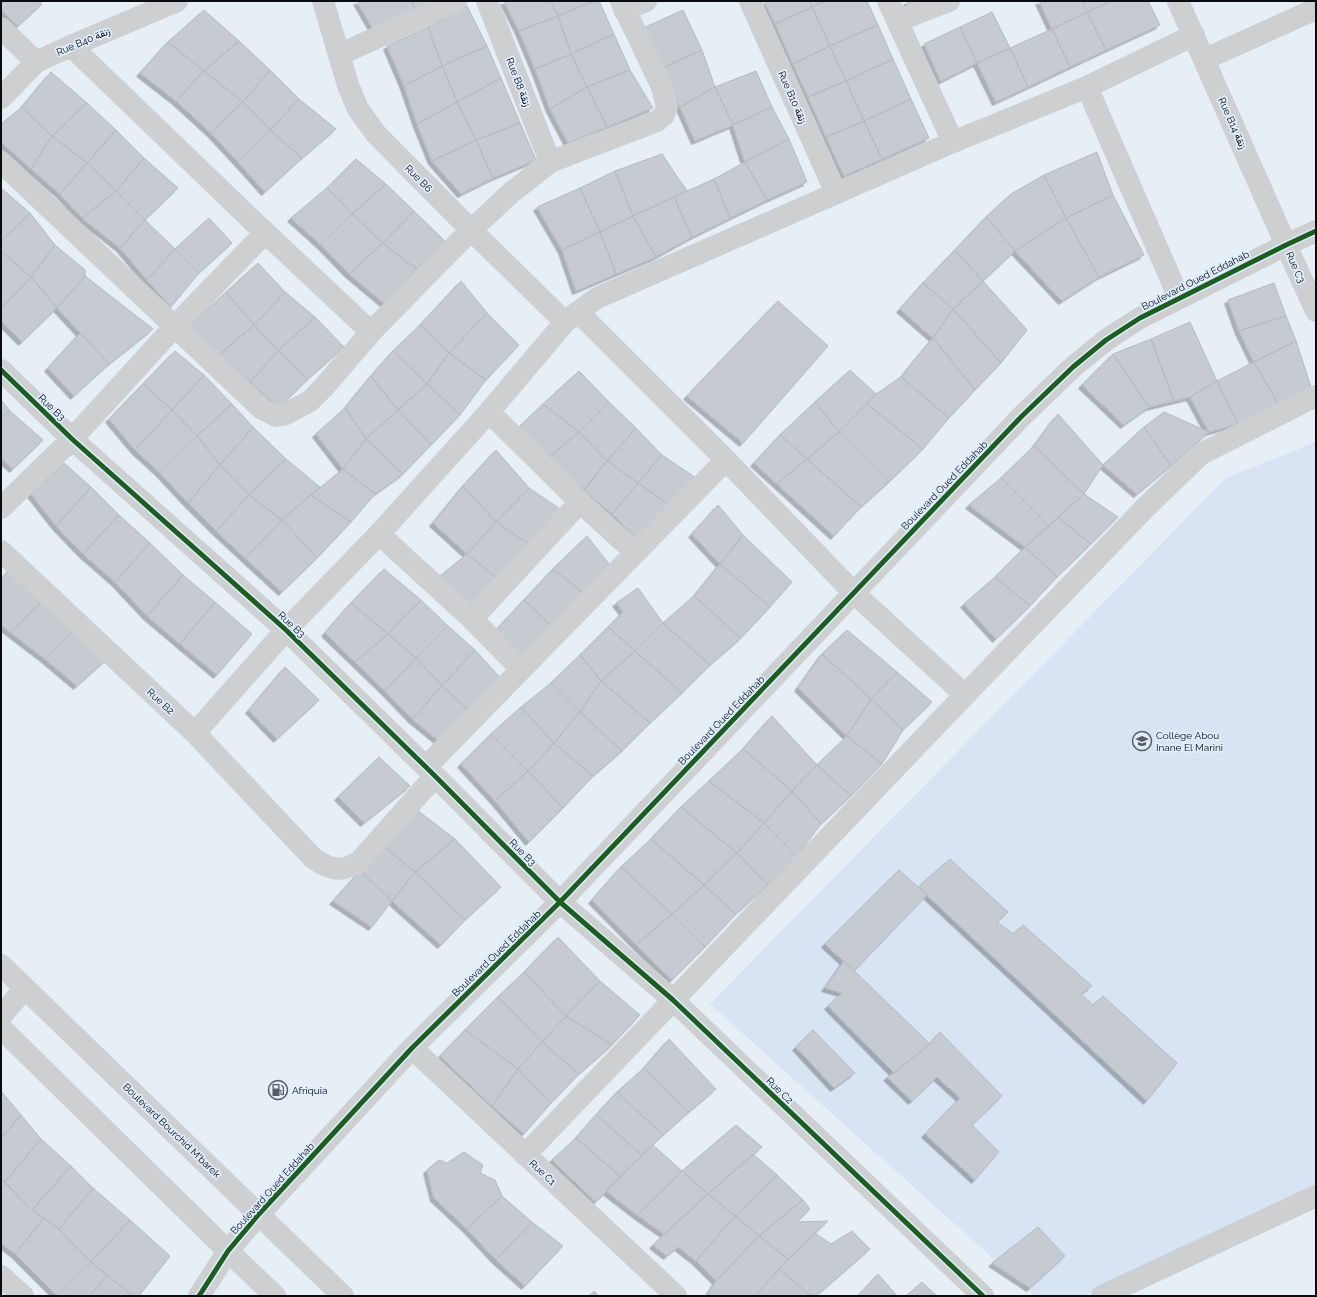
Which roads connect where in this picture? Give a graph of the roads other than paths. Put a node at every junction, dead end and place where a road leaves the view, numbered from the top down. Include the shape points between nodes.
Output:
1 (177, 1) edge
2 (323, 1) edge
3 (456, 1) edge
4 (487, 1) edge
5 (646, 1) edge
6 (750, 1) edge
7 (888, 1) edge
8 (949, 1) edge
9 (1178, 1) edge
10 (623, 5) edge
11 (1316, 9) edge
12 (897, 21) junction
13 (1, 28) edge
14 (1194, 34) junction
15 (71, 46) junction
16 (339, 55) junction
17 (1205, 59) junction
18 (36, 62) junction
19 (1087, 87) junction
20 (1, 98) edge
21 (953, 142) junction
22 (1, 162) edge
23 (550, 162) junction
24 (836, 193) junction
25 (471, 230) junction
26 (1316, 231) edge
27 (265, 232) junction
28 (1286, 245) junction
29 (1179, 298) junction
30 (1316, 311) edge
31 (571, 317) junction
32 (175, 326) junction
33 (372, 332) junction
34 (1, 370) edge
35 (1316, 396) edge
36 (489, 412) junction
37 (72, 438) junction
38 (726, 460) junction
39 (580, 502) junction
40 (1, 508) edge
41 (379, 534) junction
42 (1, 551) edge
43 (635, 552) junction
44 (854, 593) junction
45 (472, 619) junction
46 (286, 630) junction
47 (522, 669) junction
48 (965, 695) junction
49 (195, 733) junction
50 (431, 772) junction
51 (560, 902) junction
52 (1, 965) edge
53 (25, 988) junction
54 (673, 1000) junction
55 (1, 1016) edge
56 (1, 1028) edge
57 (412, 1048) junction
58 (525, 1155) junction
59 (1316, 1196) edge
60 (259, 1214) junction
61 (228, 1251) junction
62 (1, 1276) edge
63 (23, 1296) edge
64 (199, 1296) edge
65 (275, 1296) edge
66 (343, 1296) edge
67 (676, 1296) edge
68 (983, 1296) edge
69 (1102, 1296) edge

1 - 15 street, Rue B40 زنقة
2 - 16 street, Rue B6
3 - 16 street
4 - 23 street, Rue B8 زنقة
5 - 10 street
6 - 24 street, Rue B10 زنقة
7 - 12 street
8 - 12 street
9 - 14 street, Rue B14 زنقة
10 - 23 street via 662,87 667,107 664,115 657,121
11 - 17 street
12 - 21 street
13 - 18 street
14 - 17 street, Rue B14 زنقة
14 - 19 street
15 - 18 street, Rue B40 زنقة
15 - 27 street
16 - 25 street, Rue B6 via 358,109 376,134
17 - 28 street, Rue B14 زنقة
18 - 20 street, Rue B40 زنقة
19 - 21 street
19 - 29 street
21 - 24 street
22 - 32 street
23 - 25 street via 512,192
24 - 31 street via 597,298
25 - 31 street, Rue B6
25 - 33 street
26 - 28 street, Boulevard Oued Eddahab
27 - 32 street
27 - 33 street
28 - 29 street, Boulevard Oued Eddahab
28 - 30 street, Rue C3
29 - 44 street, Boulevard Oued Eddahab via 1129,325 1073,367
31 - 36 street
31 - 38 street, Rue B6
32 - 33 street via 262,409 276,416 286,414 310,401
32 - 37 street
34 - 37 street, Rue B3
35 - 48 street via 1201,454 1138,515
36 - 39 street
36 - 41 street
37 - 40 street
37 - 46 street, Rue B3
38 - 43 street, Rue B2
38 - 44 street, Rue B6
39 - 43 street
39 - 45 street
41 - 45 street
41 - 46 street
42 - 49 street, Rue B2
43 - 47 street, Rue B2
44 - 48 street, Rue B6
44 - 51 street, Boulevard Oued Eddahab
45 - 47 street
46 - 49 street
46 - 50 street, Rue B3
47 - 50 street, Rue B2
48 - 54 street
49 - 50 street, Rue B2 via 313,858 332,869 351,867 360,861
50 - 51 street, Rue B3
51 - 54 street, Rue C2
51 - 57 street, Boulevard Oued Eddahab
52 - 53 street, Boulevard Bourchid M'barek
53 - 55 street
53 - 60 street, Boulevard Bourchid M'barek
54 - 58 street
54 - 68 street, Rue C2
56 - 61 street
57 - 58 street, Rue C1
57 - 60 street, Boulevard Oued Eddahab
58 - 67 street, Rue C1
59 - 69 street
60 - 61 street, Boulevard Oued Eddahab
60 - 66 street, Boulevard Bourchid M'barek
61 - 64 street, Boulevard Oued Eddahab
61 - 65 street
62 - 63 street

